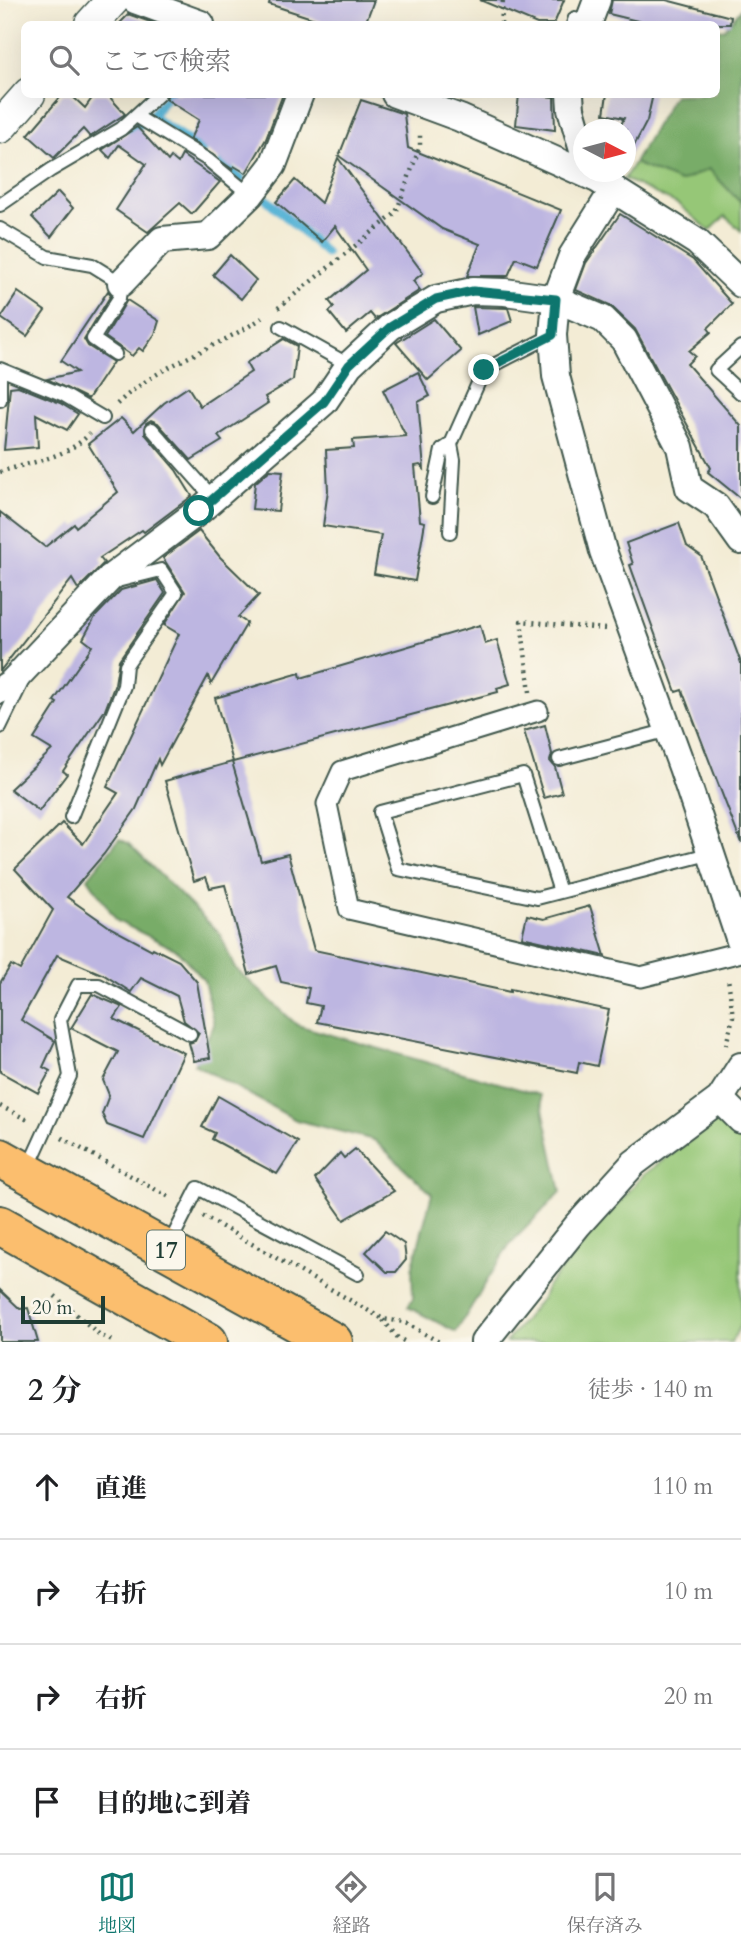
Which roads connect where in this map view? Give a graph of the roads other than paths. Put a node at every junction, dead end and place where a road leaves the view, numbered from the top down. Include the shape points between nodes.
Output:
1 (113, 0) edge
2 (135, 0) edge
3 (597, 0) edge
4 (94, 21) edge
5 (191, 21) edge
6 (580, 21) edge
7 (25, 98) edge
8 (155, 98) edge
9 (298, 98) edge
10 (404, 98) edge
11 (570, 98) edge
12 (136, 116) junction
13 (574, 119) edge
14 (0, 127) edge
15 (573, 168) edge
16 (600, 182) edge
17 (604, 182) edge
18 (250, 195) junction
19 (0, 205) edge
20 (0, 229) edge
21 (121, 283) junction
22 (741, 284) edge
23 (556, 299) junction
24 (281, 327) dead end
25 (553, 335) junction
26 (741, 347) edge
27 (116, 354) dead end
28 (349, 365) junction
29 (0, 371) edge
30 (741, 393) edge
31 (0, 400) edge
32 (103, 418) road end
33 (152, 429) dead end
34 (451, 444) junction
35 (432, 497) dead end
36 (213, 498) junction
37 (450, 532) dead end
38 (741, 541) edge
39 (103, 585) junction
40 (33, 660) junction
41 (0, 690) edge
42 (535, 708) road end
43 (0, 727) edge
44 (668, 730) junction
45 (559, 759) dead end
46 (71, 817) dead end
47 (712, 853) junction
48 (560, 892) junction
49 (739, 932) edge
50 (741, 952) edge
51 (190, 1034) dead end
52 (741, 1066) edge
53 (720, 1099) junction
54 (741, 1120) edge
55 (13, 1166) edge
56 (0, 1225) edge
57 (167, 1250) junction
58 (358, 1274) dead end
59 (208, 1342) edge
60 (333, 1342) edge
61 (484, 1342) edge

1 - 4 street
2 - 5 street
3 - 6 street
7 - 14 street
8 - 12 lane
9 - 18 street via 273,165
10 - 15 street
11 - 13 street
12 - 18 lane via 208,160
12 - 19 lane
16 - 23 street
17 - 22 street via 697,242
18 - 21 street via 208,236 162,240
20 - 21 lane via 47,257 92,265
21 - 27 lane via 119,298 93,339
23 - 25 street
23 - 28 street via 473,291 436,299 390,327
23 - 38 street via 603,319 624,340 680,447 689,488 716,506
24 - 28 lane
25 - 34 lane via 484,370
25 - 44 street via 556,376 603,551
26 - 30 lane via 716,370
28 - 36 street via 324,402
29 - 31 lane
29 - 32 lane via 64,395
33 - 36 lane
34 - 35 lane via 442,450
34 - 37 lane
36 - 39 street
39 - 40 street
39 - 46 lane via 161,570 176,593 126,665 124,686
40 - 41 street
40 - 43 lane
42 - 50 street via 342,771 327,804 349,909 641,977
44 - 45 lane
44 - 47 street
47 - 48 lane
47 - 49 street
48 - 48 lane via 523,775 380,812 398,869 537,898
51 - 55 lane via 99,985 78,985 61,1020 70,1076
52 - 53 street
53 - 54 street
53 - 61 street via 634,1163
55 - 57 main road, 17
56 - 59 main road, 17
57 - 58 lane via 198,1188
57 - 60 main road, 17

